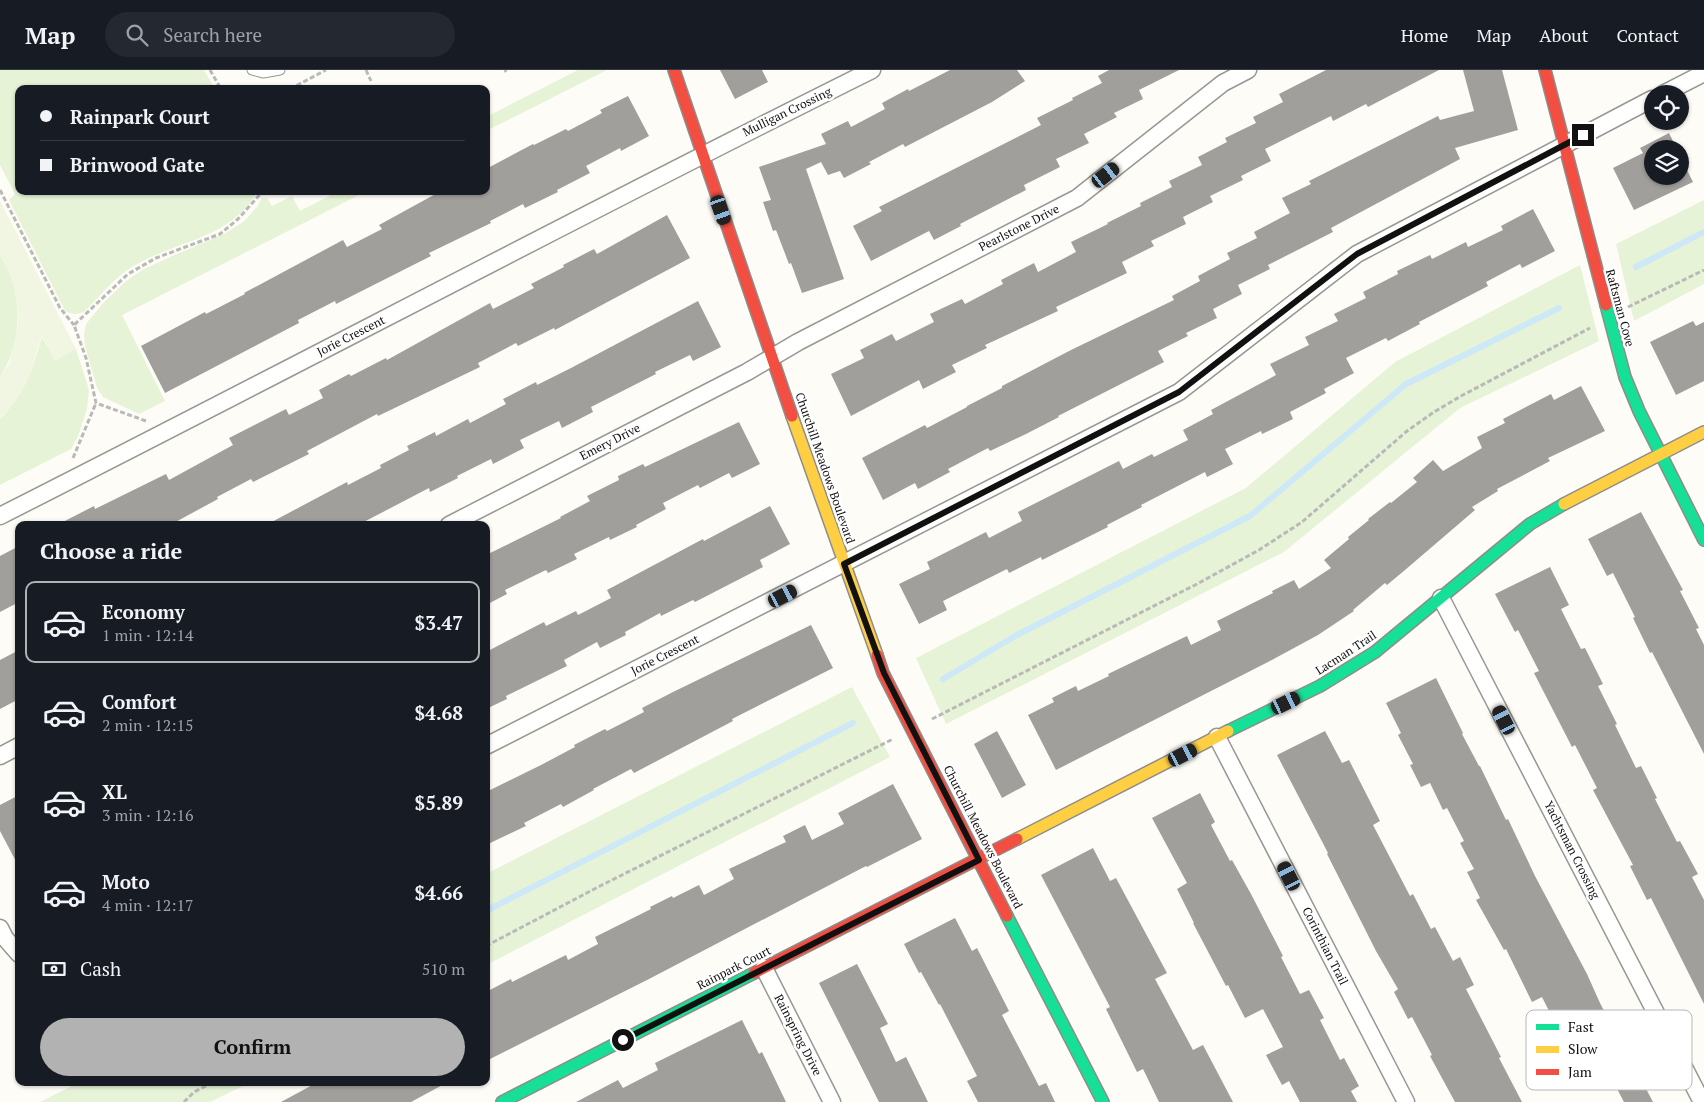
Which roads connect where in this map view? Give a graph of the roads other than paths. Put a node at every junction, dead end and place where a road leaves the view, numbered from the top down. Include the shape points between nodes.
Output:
1 (252, 70) edge
2 (280, 70) edge
3 (674, 70) edge
4 (872, 70) edge
5 (1248, 70) edge
6 (1545, 70) edge
7 (1704, 73) edge
8 (1681, 85) edge
9 (1644, 103) edge
10 (1565, 144) junction
11 (702, 155) junction
12 (771, 358) junction
13 (1704, 432) edge
14 (1660, 455) junction
15 (0, 516) edge
16 (457, 521) edge
17 (1704, 540) edge
18 (844, 564) junction
19 (1441, 598) junction
20 (1217, 737) junction
21 (490, 744) edge
22 (15, 748) edge
23 (0, 756) edge
24 (979, 860) junction
25 (0, 928) edge
26 (15, 949) edge
27 (764, 968) junction
28 (1654, 1010) edge
29 (1692, 1083) edge
30 (502, 1102) edge
31 (832, 1102) edge
32 (1103, 1102) edge
33 (1406, 1102) edge
34 (1702, 1102) edge

1 - 2 lane via 262,73
3 - 11 street, Churchill Meadows Boulevard
4 - 11 street, Mulligan Crossing
5 - 12 street, Pearlstone Drive via 1223,83 1077,198
6 - 10 street, Raftsman Cove
7 - 8 street
9 - 10 street, Jorie Crescent
10 - 14 street, Raftsman Cove via 1625,377
10 - 18 street, Jorie Crescent via 1357,254 1179,392
11 - 12 street, Churchill Meadows Boulevard
11 - 15 street, Jorie Crescent
12 - 16 street, Emery Drive
12 - 18 street, Churchill Meadows Boulevard
13 - 14 street, Lacman Trail
14 - 17 street, Raftsman Cove
14 - 19 street, Lacman Trail via 1530,524
18 - 21 street, Jorie Crescent
18 - 24 street, Churchill Meadows Boulevard via 884,673
19 - 20 street, Lacman Trail via 1353,667
19 - 28 street, Yachtsman Crossing
20 - 24 street, Lacman Trail
20 - 33 street, Corinthian Trail
22 - 23 street
24 - 27 street, Rainpark Court
24 - 32 street, Churchill Meadows Boulevard
25 - 26 street
27 - 30 street, Rainpark Court
27 - 31 street, Rainspring Drive
29 - 34 street, Yachtsman Crossing

